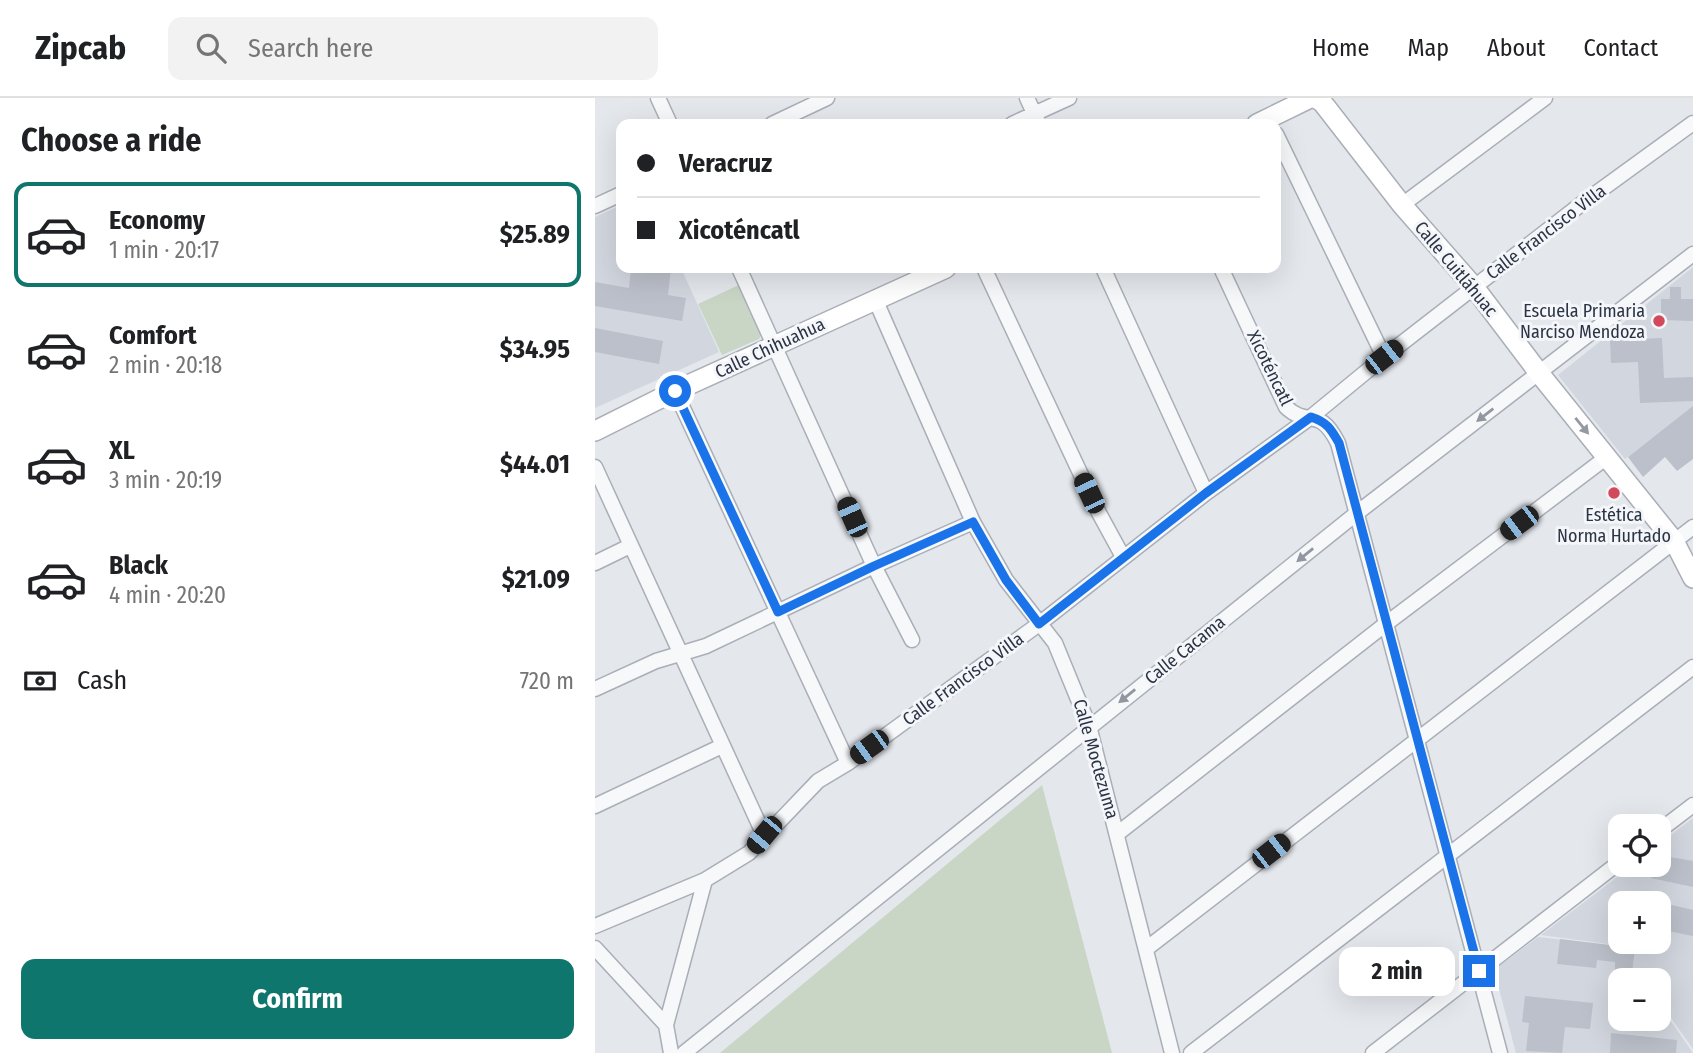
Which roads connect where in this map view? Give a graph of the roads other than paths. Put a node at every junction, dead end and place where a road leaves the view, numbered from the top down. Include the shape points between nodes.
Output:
1 (658, 98) edge
2 (827, 98) edge
3 (1027, 98) edge
4 (1069, 98) edge
5 (1310, 98) edge
6 (1315, 98) edge
7 (1545, 98) edge
8 (668, 119) edge
9 (783, 119) edge
10 (1036, 119) edge
11 (1277, 119) edge
12 (1693, 123) edge
13 (1281, 151) edge
14 (616, 196) edge
15 (1402, 205) junction
16 (595, 206) edge
17 (1693, 254) edge
18 (741, 273) edge
19 (935, 273) edge
20 (986, 273) edge
21 (1105, 273) edge
22 (1223, 273) edge
23 (1474, 287) junction
24 (876, 299) junction
25 (775, 346) junction
26 (1384, 357) junction
27 (1539, 373) junction
28 (675, 391) junction
29 (1311, 417) junction
30 (595, 432) edge
31 (1607, 457) junction
32 (595, 467) edge
33 (1206, 493) junction
34 (1357, 513) junction
35 (973, 522) junction
36 (1693, 527) edge
37 (1674, 541) junction
38 (630, 546) junction
39 (1123, 557) junction
40 (595, 563) edge
41 (874, 566) junction
42 (1693, 578) edge
43 (778, 612) junction
44 (1387, 623) junction
45 (1039, 624) junction
46 (912, 640) dead end
47 (680, 655) junction
48 (1693, 667) edge
49 (595, 689) edge
50 (1089, 726) junction
51 (1417, 737) junction
52 (722, 746) junction
53 (848, 763) junction
54 (1693, 805) edge
55 (595, 806) edge
56 (1671, 822) edge
57 (1117, 834) junction
58 (764, 835) junction
59 (1448, 855) junction
60 (1608, 871) edge
61 (705, 880) junction
62 (595, 926) edge
63 (595, 948) edge
64 (1146, 949) junction
65 (1479, 971) junction
66 (666, 1025) junction
67 (671, 1053) edge
68 (684, 1053) edge
69 (1172, 1053) edge
70 (1191, 1053) edge
71 (1373, 1053) edge
72 (1500, 1053) edge

1 - 8 street
2 - 9 street
3 - 10 street
4 - 10 street
5 - 11 street
6 - 15 street, Calle Cuitláhuac
7 - 15 street
12 - 23 street, Calle Francisco Villa
13 - 26 street
14 - 16 street
15 - 23 street, Calle Cuitláhuac
17 - 27 street, Calle Cacama
18 - 25 street
19 - 24 street, Calle Chihuahua
20 - 39 street
21 - 33 street
22 - 29 street, Xicoténcatl via 1286,407 1293,414
23 - 26 street, Calle Francisco Villa
23 - 27 street, Calle Cuitláhuac
24 - 25 street, Calle Chihuahua
24 - 35 street, Calle Moctezuma
25 - 28 street, Calle Chihuahua
25 - 41 street
26 - 29 street, Calle Francisco Villa
27 -> 31 street, Calle Cuitláhuac
27 -> 34 street, Calle Cacama
28 - 30 street, Calle Chihuahua
28 - 43 street
29 - 33 street, Calle Francisco Villa
29 - 34 street, Xicoténcatl via 1324,421 1339,443
31 - 37 street, Calle Cuitláhuac
31 - 44 street
32 - 38 street
33 - 39 street, Calle Francisco Villa
34 - 44 street, Xicoténcatl
34 -> 50 street, Calle Cacama
35 - 41 street
35 - 45 street, Calle Moctezuma via 1006,580
36 - 37 street
37 - 42 street, Calle Cuitláhuac
37 - 51 street
38 - 40 street
38 - 47 street
39 - 45 street, Calle Francisco Villa
41 - 43 street
41 - 46 street
43 - 47 street
43 - 53 street
44 - 51 street, Xicoténcatl
44 - 57 street
45 - 50 street, Calle Moctezuma via 1055,643
45 - 53 street, Calle Francisco Villa
47 - 49 street
47 - 52 street
48 - 59 street
50 - 57 street, Calle Moctezuma
50 - 68 street, Calle Cacama
51 - 59 street, Xicoténcatl
51 - 64 street
52 - 55 street
52 - 58 street
53 - 58 street, Calle Francisco Villa via 818,781
54 - 56 street
57 - 64 street, Calle Moctezuma
58 - 61 street, Calle Francisco Villa via 748,853
59 - 65 street, Xicoténcatl
59 - 70 street
60 - 65 street
61 - 62 street, Calle Francisco Villa
61 - 66 street
63 - 66 street
64 - 69 street, Calle Moctezuma
65 - 71 street
65 - 72 street, Xicoténcatl
66 - 67 street

